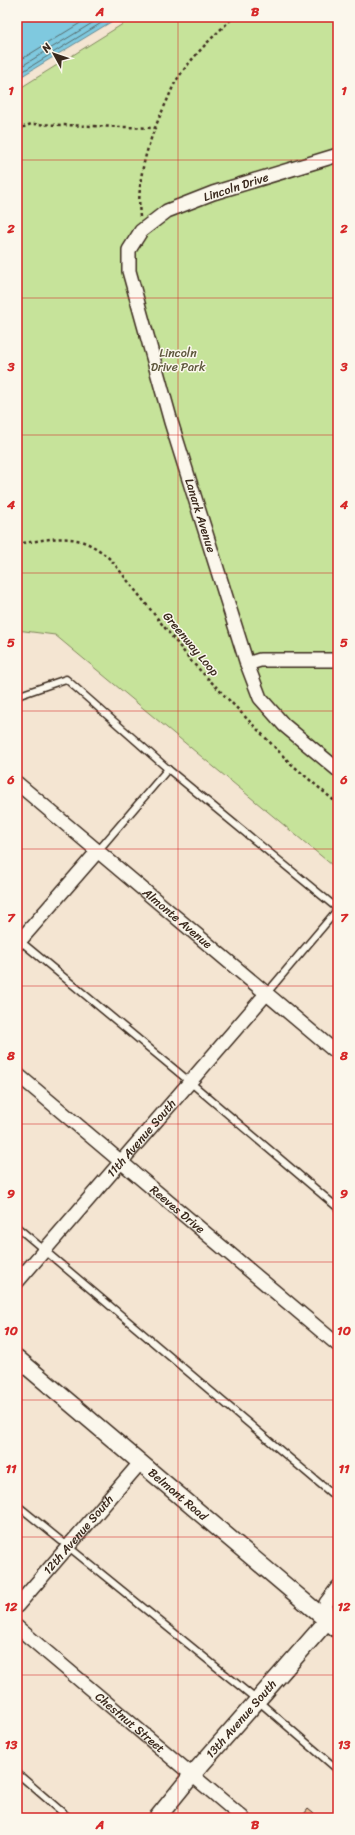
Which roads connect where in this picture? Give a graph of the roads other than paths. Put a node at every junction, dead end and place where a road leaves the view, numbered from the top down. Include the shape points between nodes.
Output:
1 (338, 155) edge
2 (141, 232) joint
3 (338, 660) edge
4 (247, 664) junction
5 (17, 696) edge
6 (168, 768) junction
7 (338, 770) edge
8 (17, 783) edge
9 (97, 852) junction
10 (338, 909) edge
11 (18, 941) edge
12 (266, 994) junction
13 (338, 1054) edge
14 (17, 1074) edge
15 (190, 1082) junction
16 (121, 1162) junction
17 (338, 1208) edge
18 (17, 1227) edge
19 (45, 1250) junction
20 (17, 1282) edge
21 (338, 1345) edge
22 (17, 1358) edge
23 (140, 1463) junction
24 (338, 1499) edge
25 (17, 1505) edge
26 (67, 1548) junction
27 (338, 1587) edge
28 (17, 1606) edge
29 (332, 1626) edge
30 (17, 1627) edge
31 (257, 1700) junction
32 (338, 1770) edge
33 (17, 1773) edge
34 (192, 1775) junction
35 (69, 1818) edge
36 (157, 1818) edge
37 (243, 1818) edge

1 - 2 street, Lincoln Drive via 213,193 167,211
2 - 4 street, Lanark Avenue via 129,250 129,271 171,422
3 - 4 street via 260,660
4 - 7 street, Lanark Avenue via 260,698 284,725
5 - 6 lane via 66,680
6 - 9 lane
6 - 10 lane
8 - 9 street, Almonte Avenue
9 - 11 street
9 - 12 street, Almonte Avenue
10 - 12 lane
11 - 15 lane
12 - 13 street, Almonte Avenue
12 - 15 street, 11th Avenue South
14 - 16 street, Reeves Drive
15 - 16 street, 11th Avenue South
15 - 17 lane
16 - 19 street, 11th Avenue South
16 - 21 street, Reeves Drive
18 - 19 lane
19 - 20 street, 11th Avenue South
19 - 24 lane
22 - 23 street, Belmont Road
23 - 26 street, 12th Avenue South
23 - 29 street, Belmont Road
25 - 26 lane
26 - 28 street, 12th Avenue South
26 - 31 lane
27 - 29 street via 326,1603
29 - 31 street, 13th Avenue South
30 - 34 street, Chestnut Street
31 - 32 lane
31 - 34 street, 13th Avenue South
33 - 35 lane
34 - 36 street, 13th Avenue South
34 - 37 street, Chestnut Street

